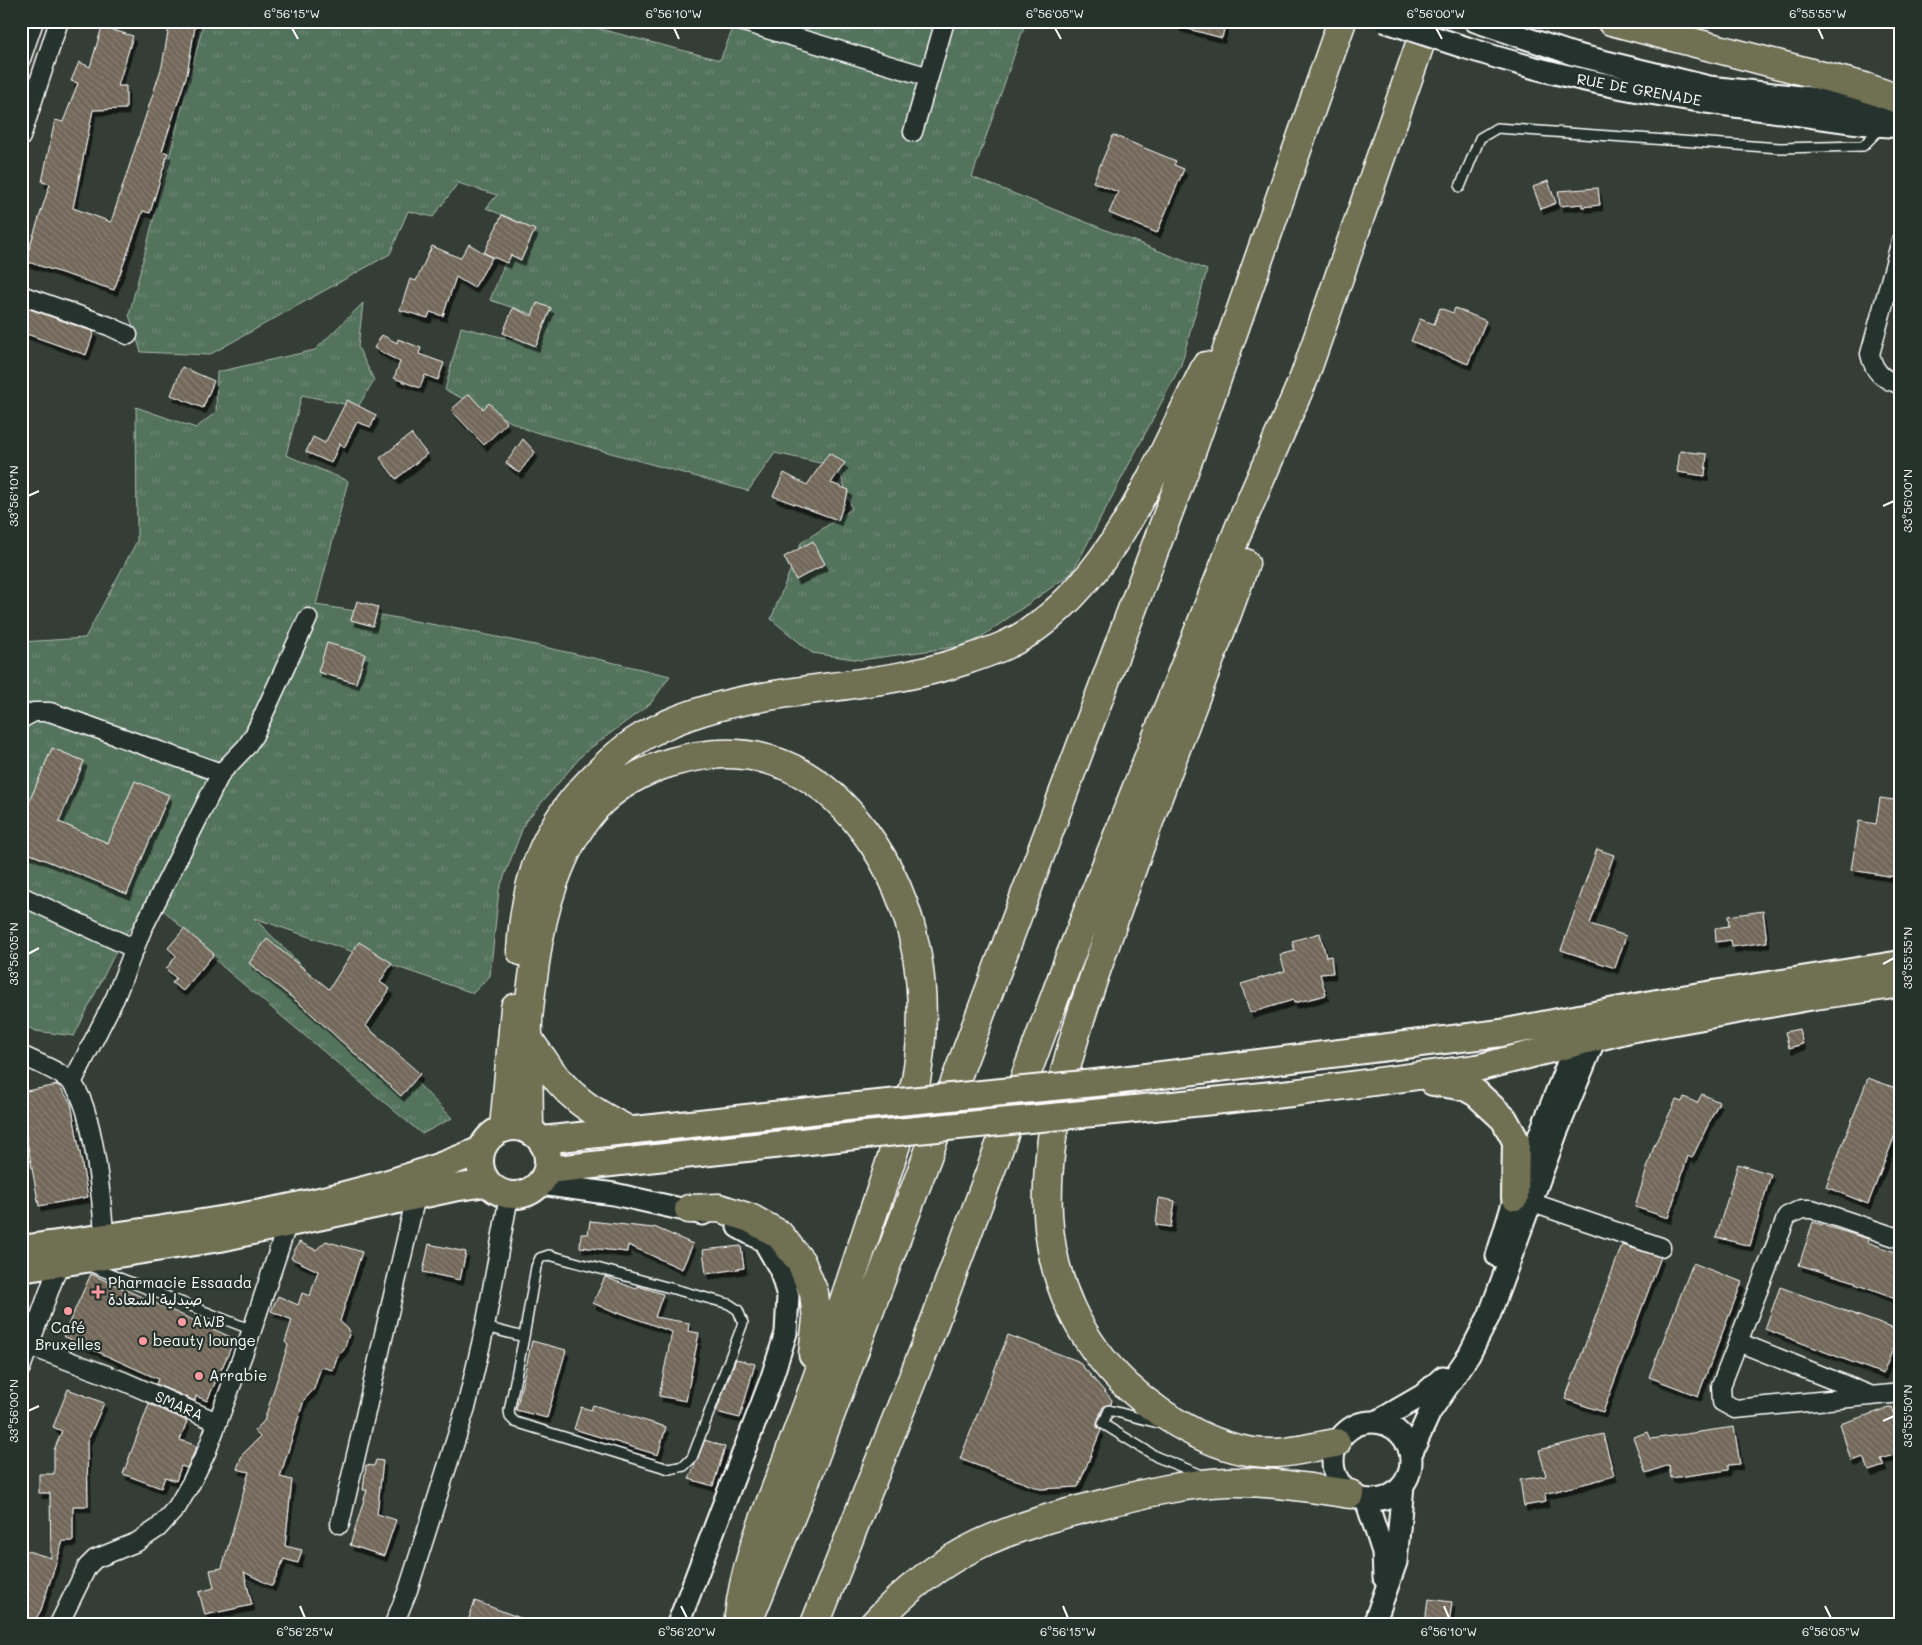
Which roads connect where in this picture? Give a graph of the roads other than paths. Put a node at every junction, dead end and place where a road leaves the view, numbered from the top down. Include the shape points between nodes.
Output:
1 (34, 21) edge
2 (59, 21) edge
3 (740, 21) edge
4 (945, 21) edge
5 (1342, 21) edge
6 (1384, 21) edge
7 (1428, 21) edge
8 (1474, 21) edge
9 (1611, 21) edge
10 (21, 59) edge
11 (929, 77) junction
12 (27, 100) edge
13 (1901, 100) edge
14 (1901, 108) edge
15 (1892, 127) edge
16 (913, 132) dead end
17 (21, 137) edge
18 (1460, 187) dead end
19 (1901, 241) edge
20 (1260, 252) junction
21 (21, 295) edge
22 (128, 335) dead end
23 (1304, 378) junction
24 (1901, 384) edge
25 (308, 618) dead end
26 (21, 719) edge
27 (221, 773) junction
28 (21, 896) edge
29 (135, 949) junction
30 (1901, 964) edge
31 (1901, 984) edge
32 (1590, 1028) junction
33 (528, 1038) junction
34 (21, 1055) edge
35 (1410, 1078) junction
36 (72, 1083) junction
37 (628, 1130) junction
38 (525, 1133) junction
39 (481, 1150) junction
40 (544, 1177) junction
41 (487, 1183) junction
42 (416, 1196) junction
43 (509, 1196) junction
44 (1523, 1200) junction
45 (689, 1209) junction
46 (287, 1225) junction
47 (1901, 1239) edge
48 (105, 1247) junction
49 (1661, 1247) dead end
50 (21, 1249) edge
51 (65, 1256) junction
52 (21, 1270) edge
53 (484, 1327) junction
54 (252, 1330) junction
55 (524, 1337) junction
56 (1738, 1342) junction
57 (25, 1344) edge
58 (21, 1368) edge
59 (1901, 1393) edge
60 (1874, 1397) junction
61 (807, 1406) junction
62 (217, 1422) junction
63 (1378, 1422) junction
64 (1199, 1434) junction
65 (1336, 1443) junction
66 (1411, 1454) junction
67 (1220, 1483) junction
68 (1403, 1485) junction
69 (1358, 1497) junction
70 (340, 1524) dead end
71 (1385, 1593) junction
72 (59, 1624) edge
73 (394, 1624) edge
74 (678, 1624) edge
75 (738, 1624) edge
76 (747, 1624) edge
77 (815, 1624) edge
78 (874, 1624) edge
79 (1374, 1624) edge

1 - 10 street
2 - 12 street
3 - 11 street
4 - 11 street
5 - 20 highway
6 - 15 street, RUE DE GRENADE, bridge via 1517,64 1614,88
7 - 23 highway
8 - 14 street, RUE DE GRENADE via 1573,54 1709,87
9 - 13 highway via 1856,84
11 - 16 street
12 - 17 street
15 - 18 lane via 1863,146 1780,148 1498,128 1480,138
19 - 24 street via 1870,354 1878,374 1890,382
20 - 38 highway via 1146,485 1110,550 1076,593 1038,626 1002,648 934,670 893,680 740,700 698,712 650,732 612,758 562,812 543,845 530,886 522,932
20 - 76 highway via 1193,446 996,974 807,1477
21 - 22 street
23 - 64 highway via 1239,581 1095,974 1056,1111 1048,1171 1048,1214 1054,1261 1079,1325 1103,1360 1138,1395
23 - 77 highway via 1240,526 1077,939 929,1336
25 - 27 street via 250,741
26 - 27 street via 34,712 50,712
27 - 29 street
28 - 29 street
29 - 36 street via 115,998
30 - 32 main road via 1667,1001
31 - 32 main road via 1630,1029
32 - 35 main road via 1477,1068
32 - 37 main road, bridge via 1452,1040 1105,1082
32 - 44 street
33 - 37 highway via 560,1086 596,1114
33 - 38 highway
33 - 61 highway via 542,922 560,868 576,834 594,809 614,790 655,767 685,758 708,753 745,753 776,761 815,781 850,811 881,853 913,927 921,986 921,1022 916,1081
34 - 36 street
35 - 40 main road, bridge via 1292,1093 855,1136
35 - 44 main road via 1465,1087 1497,1110 1516,1141
36 - 48 street via 91,1129
37 - 38 main road
38 - 39 main road via 494,1133
38 - 40 main road via 549,1154
39 - 41 main road via 481,1173
39 - 48 main road via 422,1174
40 - 43 main road via 532,1192
40 - 45 street
41 - 42 main road
41 - 43 main road
42 - 46 main road
42 - 70 street
43 - 53 street
44 - 49 street
44 - 63 street via 1478,1315 1460,1350 1437,1384
44 - 66 street via 1497,1295 1480,1336 1430,1412
45 - 61 highway via 720,1208 750,1218 779,1234 801,1262 814,1293 817,1320
45 - 74 street via 729,1223 764,1241 780,1269 788,1296 788,1309 786,1333 771,1380
46 - 48 main road
46 - 54 street, SMARA
47 - 56 street via 1812,1209 1793,1211 1782,1224
48 - 51 main road
50 - 51 main road
51 - 52 main road
51 - 54 lane
51 - 57 street
53 - 55 lane
53 - 73 street via 467,1404 408,1590
54 - 62 street, SMARA
55 - 55 lane via 536,1266 540,1258 549,1255 729,1304 738,1310 743,1323 692,1458 684,1466 669,1469 514,1422 509,1411
56 - 60 street
56 - 60 street via 1721,1386 1722,1402 1728,1407
57 - 58 street
57 - 62 street, SMARA via 123,1381
59 - 60 street
61 - 75 highway via 746,1569
62 - 72 street via 206,1453 177,1507 158,1528 144,1537 95,1559 87,1567
63 - 65 street via 1354,1425
63 - 66 street via 1400,1432
64 - 65 highway via 1244,1450 1273,1453
64 - 67 lane via 1109,1410 1103,1424 1157,1457
65 - 69 street via 1332,1467 1338,1482
66 - 68 street via 1410,1471
67 - 69 highway via 1291,1485
67 - 78 highway via 1163,1490 1041,1519 1009,1530 940,1565 894,1602
68 - 69 street via 1382,1499
68 - 71 street via 1396,1562
69 - 71 street via 1383,1552
71 - 79 street

